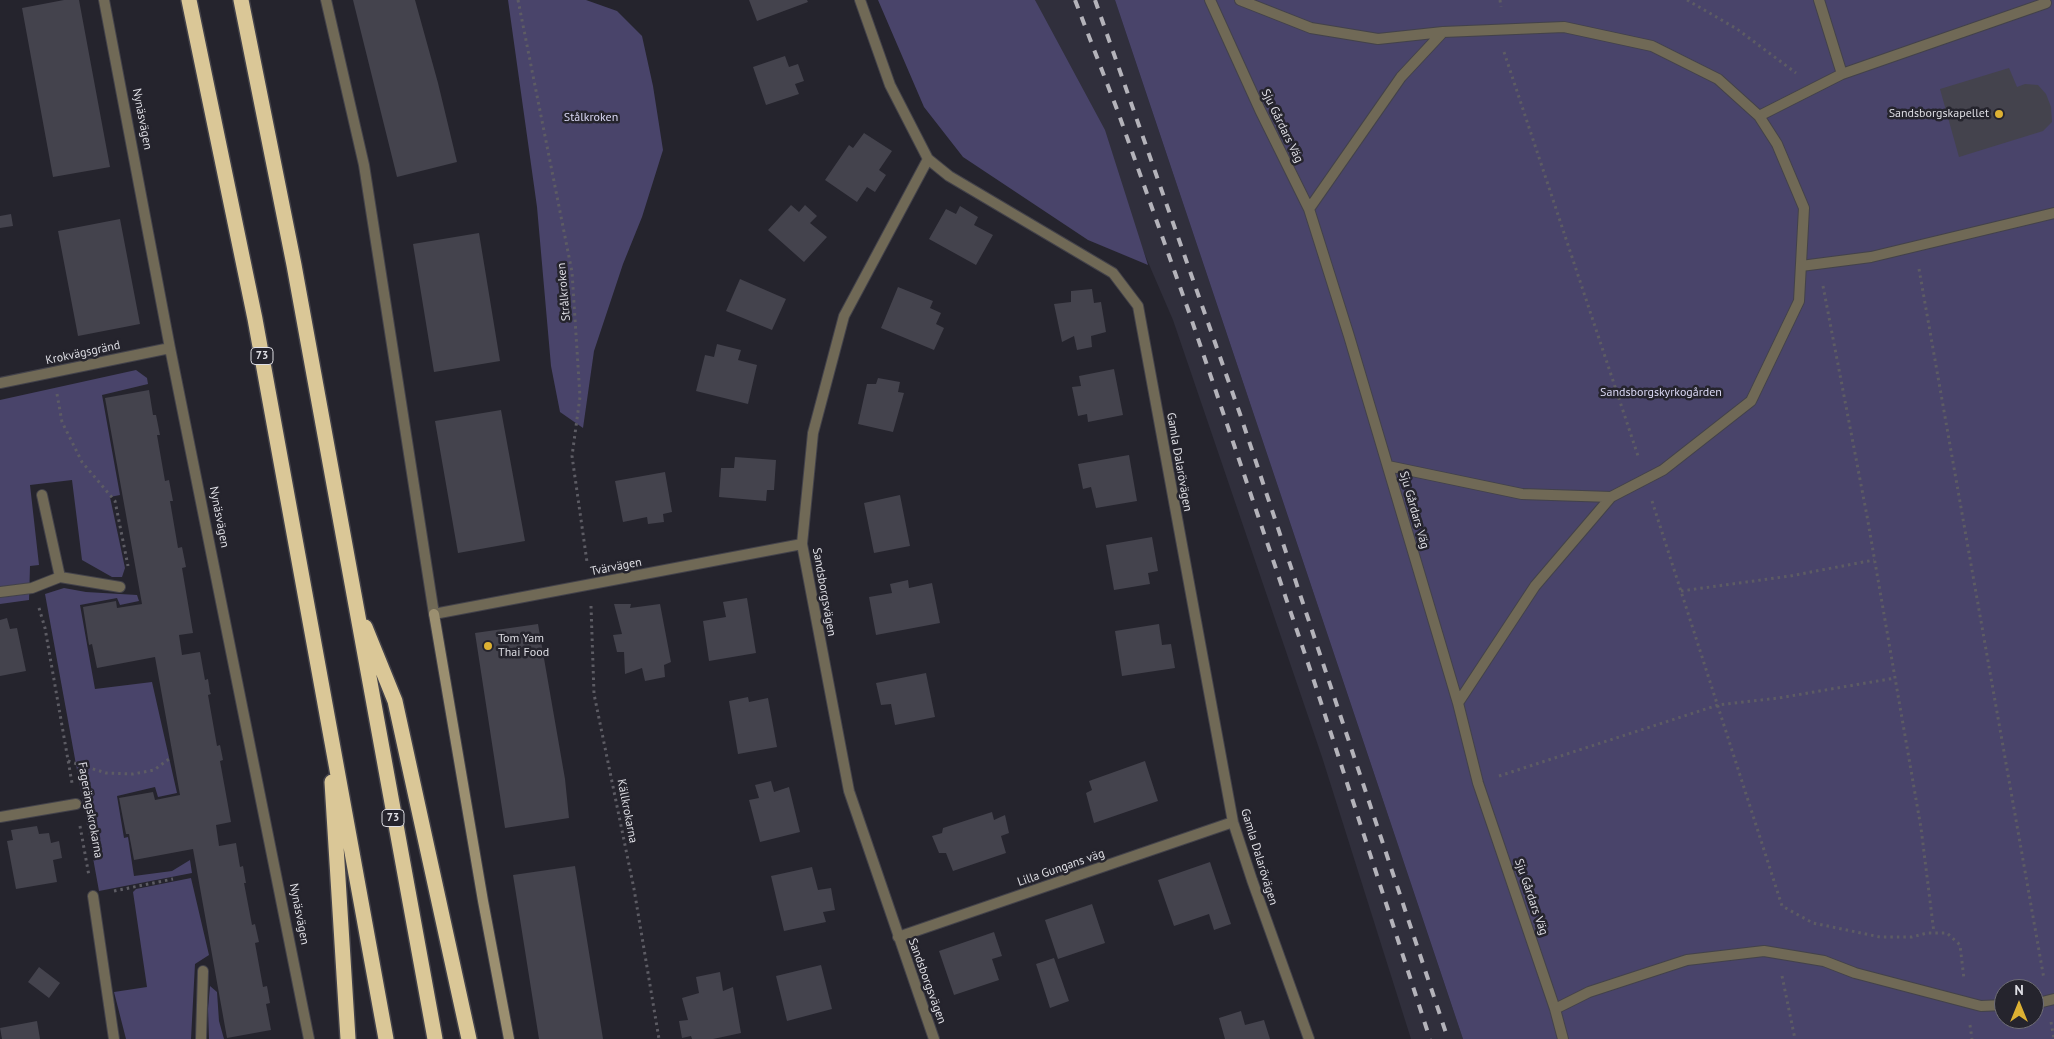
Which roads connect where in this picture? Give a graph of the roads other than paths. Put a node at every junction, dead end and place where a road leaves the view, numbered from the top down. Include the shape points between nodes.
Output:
1 (104, 0) edge
2 (189, 0) edge
3 (241, 0) edge
4 (326, 0) edge
5 (860, 0) edge
6 (1210, 0) edge
7 (1240, 0) edge
8 (1819, 0) edge
9 (2046, 3) dead end
10 (1443, 32) junction
11 (1842, 74) junction
12 (1759, 116) junction
13 (928, 159) junction
14 (1309, 208) junction
15 (2054, 213) edge
16 (1801, 266) junction
17 (170, 348) junction
18 (0, 382) edge
19 (1388, 466) junction
20 (42, 495) dead end
21 (1611, 497) junction
22 (802, 544) junction
23 (60, 577) junction
24 (120, 587) road end
25 (0, 592) edge
26 (353, 597) junction
27 (434, 614) junction
28 (1458, 703) junction
29 (328, 714) junction
30 (76, 804) road end
31 (0, 817) edge
32 (1233, 822) junction
33 (93, 896) road end
34 (898, 937) junction
35 (203, 971) dead end
36 (1994, 1005) edge
37 (1555, 1009) junction
38 (114, 1039) edge
39 (201, 1039) edge
40 (309, 1039) edge
41 (348, 1039) edge
42 (386, 1039) edge
43 (435, 1039) edge
44 (469, 1039) edge
45 (509, 1039) edge
46 (934, 1039) edge
47 (1310, 1039) edge
48 (1563, 1039) edge

1 - 17 street, Nynäsvägen
2 - 29 highway, 73 via 253,309
3 - 26 highway, 73 via 294,265
4 - 27 street via 364,165
5 - 13 street, Gamla Dalarövägen via 890,85
6 - 14 street, Sju Gårdars Väg
7 - 10 street via 1312,28 1378,39
8 - 11 street
9 - 11 street
10 - 12 street via 1564,28 1652,46 1718,79
10 - 14 street via 1401,77
11 - 12 street
12 - 16 street via 1777,144 1804,208
13 - 22 street, Sandsborgsvägen via 844,316 813,433
13 - 32 street, Gamla Dalarövägen via 948,176 1113,273 1138,306
14 - 19 street, Sju Gårdars Väg
15 - 16 street via 1871,256
16 - 21 street via 1799,301 1751,402 1663,470
17 - 18 street, Krokvägsgränd
17 - 40 street, Nynäsvägen
19 - 21 street via 1522,494
19 - 28 street, Sju Gårdars Väg
20 - 23 street
21 - 28 street via 1535,586
22 - 27 street, Tvärvägen
22 - 34 street, Sandsborgsvägen via 849,791
23 - 24 street
23 - 25 street via 32,588
26 - 43 highway, 73
26 - 44 highway via 395,701
27 - 45 street
28 - 37 street, Sju Gårdars Väg via 1478,782
29 - 41 highway
29 - 42 highway, 73
30 - 31 street
32 - 34 street, Lilla Gungans väg
32 - 47 street, Gamla Dalarövägen
33 - 38 street
34 - 46 street, Sandsborgsvägen
35 - 39 street
36 - 37 street via 1980,1006 1855,973 1824,961 1764,951 1686,960 1589,992
37 - 48 street, Sju Gårdars Väg

